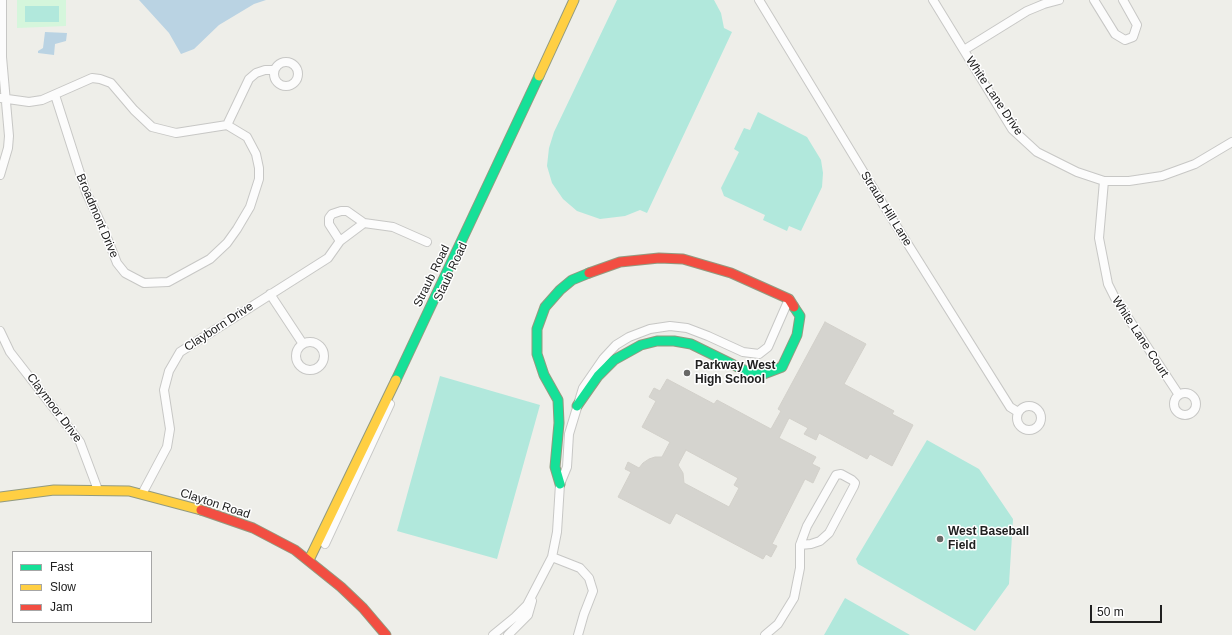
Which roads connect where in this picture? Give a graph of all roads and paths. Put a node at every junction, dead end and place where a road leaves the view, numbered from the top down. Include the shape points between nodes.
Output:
1 (2, 0) edge
2 (576, 0) edge
3 (759, 0) edge
4 (933, 0) edge
5 (1059, 0) edge
6 (1094, 0) edge
7 (1123, 0) edge
8 (964, 50) junction
9 (274, 70) dead end
10 (55, 95) junction
11 (3, 98) edge
12 (227, 125) junction
13 (1232, 142) edge
14 (0, 175) edge
15 (1104, 181) junction
16 (364, 224) junction
17 (340, 241) junction
18 (427, 242) dead end
19 (270, 294) junction
20 (789, 299) junction
21 (0, 331) edge
22 (303, 344) dead end
23 (1178, 395) dead end
24 (577, 406) junction
25 (1018, 412) dead end
26 (560, 484) junction
27 (98, 490) junction
28 (142, 494) junction
29 (0, 497) edge
30 (325, 544) dead end
31 (800, 545) junction
32 (552, 557) junction
33 (309, 560) junction
34 (534, 594) junction
35 (386, 635) edge
36 (493, 635) edge
37 (508, 635) edge
38 (578, 635) edge
39 (765, 635) edge

1 - 11 street
2 - 30 street, Staub Road
2 - 33 street, Straub Road
3 - 25 street, Straub Hill Lane via 1010,407
4 - 8 street, White Lane Drive
5 - 8 street via 1027,11
6 - 7 street via 1115,34 1122,39 1129,39 1135,34 1137,25
8 - 15 street, White Lane Drive via 1012,129 1025,142 1037,152 1064,166
9 - 12 street via 256,73 249,79
10 - 11 street via 29,102
10 - 12 street via 92,78 100,79 111,83 152,127 176,133
10 - 12 street, Broadmont Drive via 86,192 118,263 125,273 144,283 168,282 210,259 227,243 250,206 259,179 256,154 247,137
11 - 14 street via 9,136
13 - 15 street, White Lane Drive via 1176,172 1147,179
15 - 23 street, White Lane Court via 1099,238 1108,284 1114,298
16 - 17 street, Clayborn Drive
16 - 17 street via 347,211 332,214 329,224
16 - 18 street via 393,227
17 - 19 street, Clayborn Drive via 328,258
19 - 22 street
19 - 28 street, Clayborn Drive via 180,352 173,362 164,390 170,429 167,447
20 - 24 street via 768,347 759,354 744,352 687,328 662,326 629,337 616,345 593,372
20 - 24 street via 800,316 797,334 782,368 761,376 691,344 657,341 641,345 614,360 598,376
20 - 26 street via 731,273 683,259 659,258 620,262 572,280 545,307 537,329 536,354 558,400 559,423 555,467
21 - 27 street, Claymoor Drive via 10,352 80,442
24 - 26 street via 569,434 567,468
26 - 32 street via 557,532
27 - 28 street, Clayton Road
27 - 29 street, Clayton Road via 54,490
28 - 33 street, Clayton Road via 206,511 253,528
31 - 31 street via 807,526 836,475 842,474 852,480 854,486 829,533 820,541
31 - 39 street via 800,568 794,598 778,624
32 - 34 street
32 - 38 street via 580,568 589,578 593,591
33 - 35 street, Clayton Road via 354,600
34 - 36 street via 515,617
34 - 37 street via 528,615

